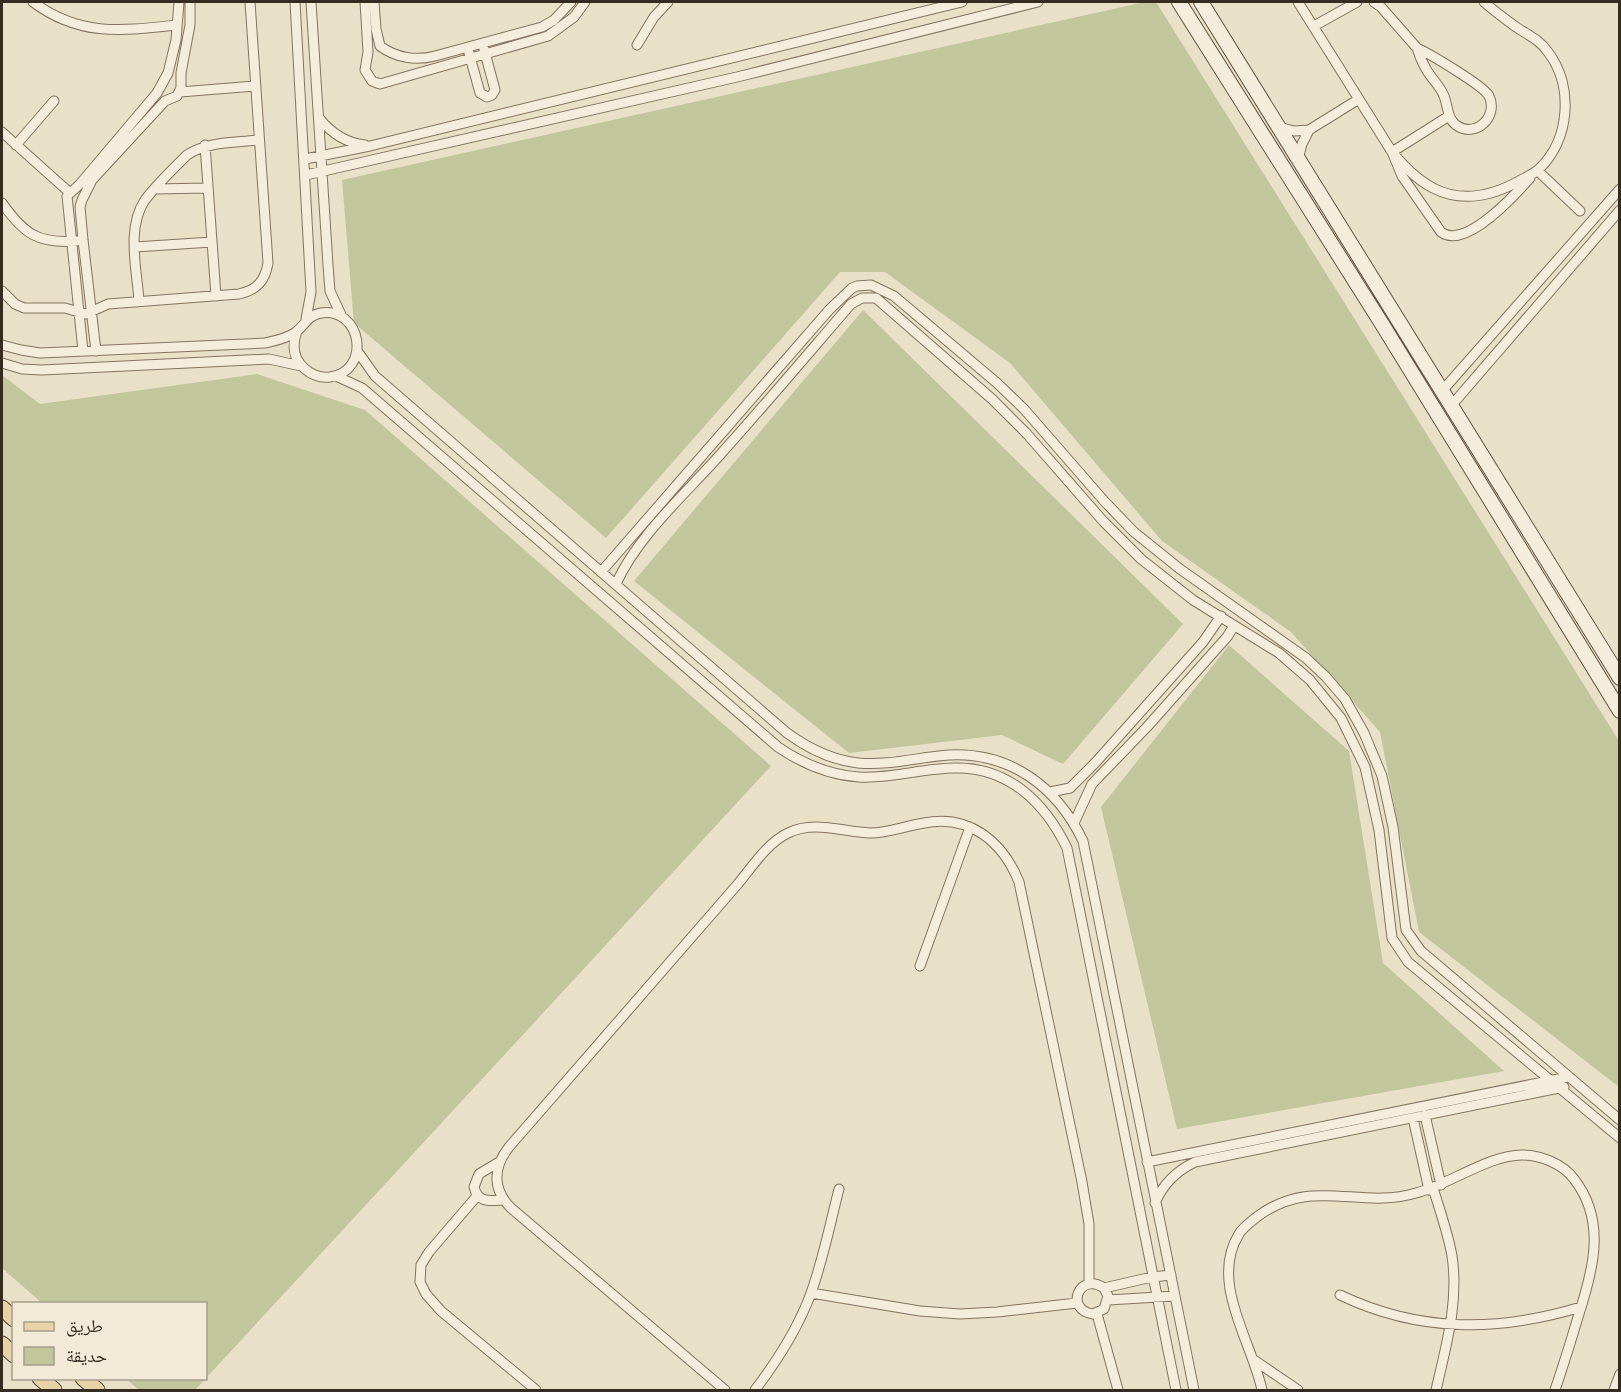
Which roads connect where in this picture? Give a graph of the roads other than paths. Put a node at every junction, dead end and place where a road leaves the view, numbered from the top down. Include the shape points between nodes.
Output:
1 (33, 2) edge
2 (178, 2) edge
3 (190, 2) edge
4 (250, 2) edge
5 (295, 2) edge
6 (311, 2) edge
7 (365, 2) edge
8 (374, 2) edge
9 (571, 2) edge
10 (585, 2) edge
11 (668, 2) edge
12 (962, 2) edge
13 (1038, 2) edge
14 (1179, 2) edge
15 (1201, 2) edge
16 (1298, 2) edge
17 (1357, 2) edge
18 (1374, 2) edge
19 (1484, 2) edge
20 (177, 25) junction
21 (1314, 26) junction
22 (482, 44) junction
23 (637, 45) dead end
24 (468, 47) junction
25 (1417, 48) junction
26 (384, 49) junction
27 (368, 52) junction
28 (485, 54) junction
29 (470, 58) junction
30 (255, 86) junction
31 (180, 92) junction
32 (157, 93) junction
33 (1359, 99) junction
34 (165, 100) junction
35 (54, 101) dead end
36 (1449, 116) junction
37 (319, 117) junction
38 (1278, 127) junction
39 (1310, 130) junction
40 (2, 132) edge
41 (259, 140) junction
42 (16, 145) junction
43 (205, 146) junction
44 (370, 146) junction
45 (1392, 152) junction
46 (321, 156) junction
47 (305, 159) junction
48 (1298, 159) junction
49 (1535, 172) junction
50 (322, 173) junction
51 (306, 176) junction
52 (208, 188) junction
53 (154, 189) junction
54 (1620, 189) edge
55 (69, 192) junction
56 (2, 203) edge
57 (80, 207) junction
58 (69, 209) junction
59 (1620, 210) edge
60 (1580, 211) dead end
61 (83, 240) junction
62 (72, 241) junction
63 (212, 242) junction
64 (135, 247) junction
65 (2, 291) edge
66 (216, 296) junction
67 (139, 301) junction
68 (93, 311) junction
69 (78, 312) junction
70 (342, 317) junction
71 (306, 319) junction
72 (297, 331) junction
73 (2, 345) edge
74 (90, 351) junction
75 (357, 352) junction
76 (2, 363) edge
77 (302, 366) junction
78 (91, 369) junction
79 (336, 376) junction
80 (1442, 391) junction
81 (1450, 406) junction
82 (601, 572) junction
83 (616, 584) junction
84 (1221, 616) junction
85 (1234, 626) junction
86 (1620, 678) edge
87 (1620, 711) edge
88 (1050, 792) junction
89 (1074, 823) junction
90 (970, 827) junction
91 (920, 966) dead end
92 (1568, 1077) junction
93 (1550, 1080) junction
94 (1577, 1084) junction
95 (1560, 1088) junction
96 (1425, 1115) junction
97 (1413, 1118) junction
98 (1620, 1120) edge
99 (1620, 1138) edge
100 (499, 1162) junction
101 (1147, 1162) junction
102 (1434, 1188) junction
103 (839, 1189) dead end
104 (477, 1196) junction
105 (503, 1200) junction
106 (1155, 1203) junction
107 (1171, 1275) junction
108 (1152, 1277) junction
109 (1089, 1284) junction
110 (1104, 1288) junction
111 (811, 1293) junction
112 (1340, 1295) dead end
113 (1156, 1296) junction
114 (1175, 1296) junction
115 (1108, 1300) junction
116 (1077, 1302) junction
117 (1581, 1307) junction
118 (1097, 1314) junction
119 (1450, 1325) junction
120 (1254, 1360) junction
121 (1620, 1374) edge
122 (42, 1380) edge
123 (85, 1380) edge
124 (54, 1390) edge
125 (97, 1390) edge
126 (536, 1390) edge
127 (725, 1390) edge
128 (755, 1390) edge
129 (1118, 1390) edge
130 (1176, 1390) edge
131 (1194, 1390) edge
132 (1262, 1390) edge
133 (1298, 1390) edge
134 (1436, 1390) edge
135 (1555, 1390) edge
136 (1614, 1390) edge

1 - 20 street via 52,15 96,29 118,31
2 - 20 street
3 - 31 street
4 - 30 street
5 - 47 street
6 - 37 street
7 - 27 street
8 - 26 street via 378,41
9 - 22 street via 542,27
10 - 28 street via 574,17 548,36
11 - 23 street
12 - 44 street
13 - 50 street via 737,77
14 - 87 street
15 - 38 street
16 - 21 street
17 - 21 street
18 - 25 street
19 - 49 street via 1543,45 1560,72 1565,94 1563,128 1549,158
20 - 32 street via 168,73
21 - 33 street
22 - 24 street
22 - 28 street
24 - 26 street via 418,59
24 - 29 street
25 - 36 street via 1424,67 1444,97
25 - 36 street via 1482,87 1490,97 1490,114 1477,128 1463,128
26 - 27 street
27 - 29 street via 366,74 380,84
28 - 29 street
28 - 29 street via 495,90 490,96 480,93
30 - 31 street
30 - 41 street
31 - 34 street via 174,99
32 - 34 street
32 - 55 street
33 - 39 street
33 - 45 street
34 - 57 street via 92,180
35 - 42 street
36 - 45 street
37 - 44 street via 336,135
37 - 46 street
38 - 39 street
38 - 48 street
39 - 48 street
40 - 42 street
41 - 43 street
41 - 66 street via 266,275 250,291
42 - 55 street
43 - 52 street
43 - 53 street via 187,155
44 - 46 street
45 - 49 street via 1418,179 1452,195 1489,195
45 - 49 street via 1402,176 1422,205 1441,232 1451,236 1479,226
46 - 47 street
46 - 50 street
47 - 51 street
48 - 80 street
49 - 60 street
50 - 51 street
50 - 70 street via 330,291
51 - 71 street via 311,291
52 - 53 street
52 - 63 street
53 - 64 street via 137,216
54 - 80 street
55 - 58 street
56 - 62 street via 31,234 42,240
57 - 58 street
57 - 61 street
58 - 62 street
59 - 81 street
61 - 62 street
61 - 68 street
62 - 69 street
63 - 64 street
63 - 66 street
64 - 67 street
65 - 69 street via 24,308 68,308
66 - 67 street
67 - 68 street via 108,304
68 - 69 street
68 - 74 street
69 - 74 street
70 - 71 street via 320,313
70 - 75 street via 354,328
71 - 72 street
72 - 74 street via 265,343
72 - 77 street via 294,350
73 - 74 street via 40,353
74 - 78 street
75 - 79 street via 350,367
75 - 82 street via 375,376
76 - 78 street via 22,369
77 - 78 street via 269,359
77 - 79 street via 317,376
79 - 108 street via 362,388 796,759 816,769 860,777 976,769 1000,777 1041,806 1067,848
80 - 81 street
81 - 86 street
82 - 83 street
82 - 92 street via 830,310 852,288 864,284 877,286 997,382 1134,532 1306,658 1345,699 1382,776 1406,930 1421,951
83 - 84 street via 629,559 660,521 851,304 868,297 876,298 913,328 992,399 1141,559 1193,600
83 - 88 street via 787,733 820,753 839,760 878,764 950,755 980,756 1022,772
84 - 85 street
84 - 88 street via 1203,642 1089,769 1070,788
85 - 89 street via 1092,784
85 - 93 street via 1279,653 1310,680 1341,718 1365,767 1379,830 1392,938 1408,962
88 - 89 street
89 - 101 street via 1083,841
90 - 91 street
90 - 100 street via 935,821 874,833 814,827 782,837
90 - 109 street via 999,847 1014,867 1019,882 1086,1203
92 - 93 street
92 - 94 street
93 - 95 street
93 - 101 street
94 - 95 street
94 - 98 street
95 - 96 street
95 - 99 street
96 - 97 street
96 - 102 street
97 - 102 street
97 - 106 street via 1195,1162 1170,1179
100 - 104 street via 476,1178
100 - 105 street via 496,1182
101 - 106 street
102 - 117 street via 1513,1155 1546,1159 1568,1171 1586,1198 1595,1231 1593,1268
102 - 119 street via 1452,1258
102 - 120 street via 1392,1198 1307,1196 1278,1204 1250,1222 1234,1245 1228,1279 1231,1299
103 - 111 street
104 - 105 street via 485,1201
104 - 126 street via 429,1252 420,1266 420,1282 441,1311
105 - 127 street
106 - 107 street
107 - 108 street
107 - 114 street
108 - 110 street
108 - 113 street
109 - 110 street
109 - 116 street via 1078,1292
110 - 115 street
111 - 116 street via 960,1314
111 - 128 street via 786,1346
112 - 119 street via 1383,1313
113 - 114 street
113 - 115 street
113 - 130 street
114 - 131 street
115 - 118 street
116 - 118 street via 1085,1312
117 - 119 street via 1517,1322
117 - 135 street
118 - 129 street
119 - 134 street
120 - 132 street
120 - 133 street
121 - 136 street
122 - 124 main road
123 - 125 main road

